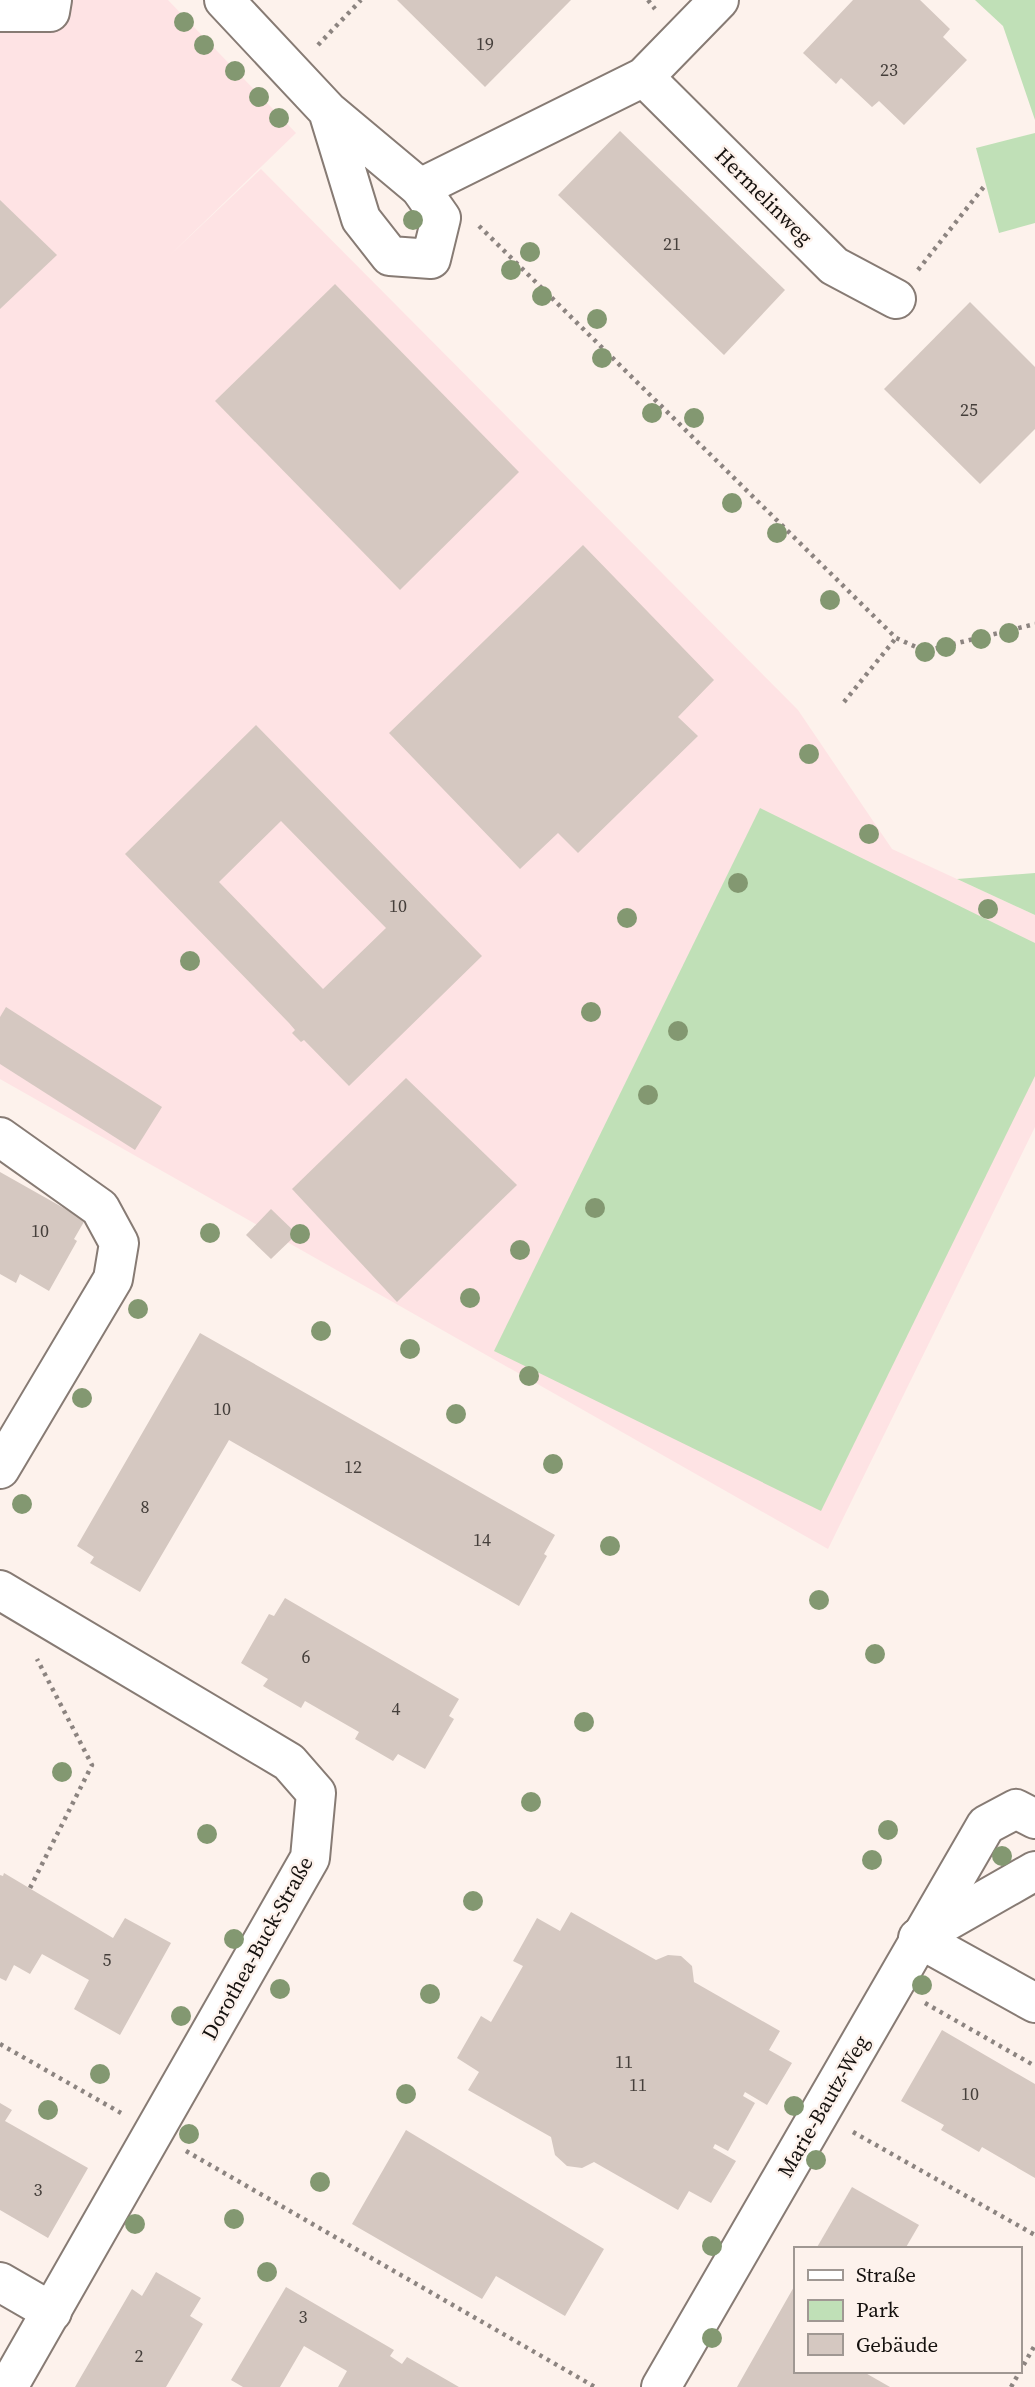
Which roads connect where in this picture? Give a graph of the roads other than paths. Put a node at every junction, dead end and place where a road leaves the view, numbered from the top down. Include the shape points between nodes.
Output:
1 (52, 0) edge
2 (224, 0) edge
3 (719, 0) edge
4 (0, 12) edge
5 (644, 77) junction
6 (328, 111) junction
7 (420, 188) junction
8 (896, 299) road end
9 (0, 1137) edge
10 (0, 1469) edge
11 (0, 1590) edge
12 (1035, 1819) edge
13 (1035, 1871) edge
14 (918, 1938) junction
15 (1035, 2003) edge
16 (0, 2282) edge
17 (52, 2312) junction
18 (8, 2387) edge
19 (661, 2387) edge

1 - 4 street via 50,12
2 - 6 street
3 - 5 street
5 - 7 street
5 - 8 street, Hermelinweg via 834,266
6 - 7 street
6 - 7 street via 361,219 390,256 431,259 441,218
9 - 10 street via 100,1208 119,1243 114,1279
11 - 17 street, Dorothea-Buck-Straße via 289,1762 316,1793 310,1858
12 - 14 street, Marie-Bautz-Weg via 1016,1809 986,1825
13 - 14 street
14 - 15 street
14 - 19 street, Marie-Bautz-Weg
16 - 17 street
17 - 18 street, Dorothea-Buck-Straße

